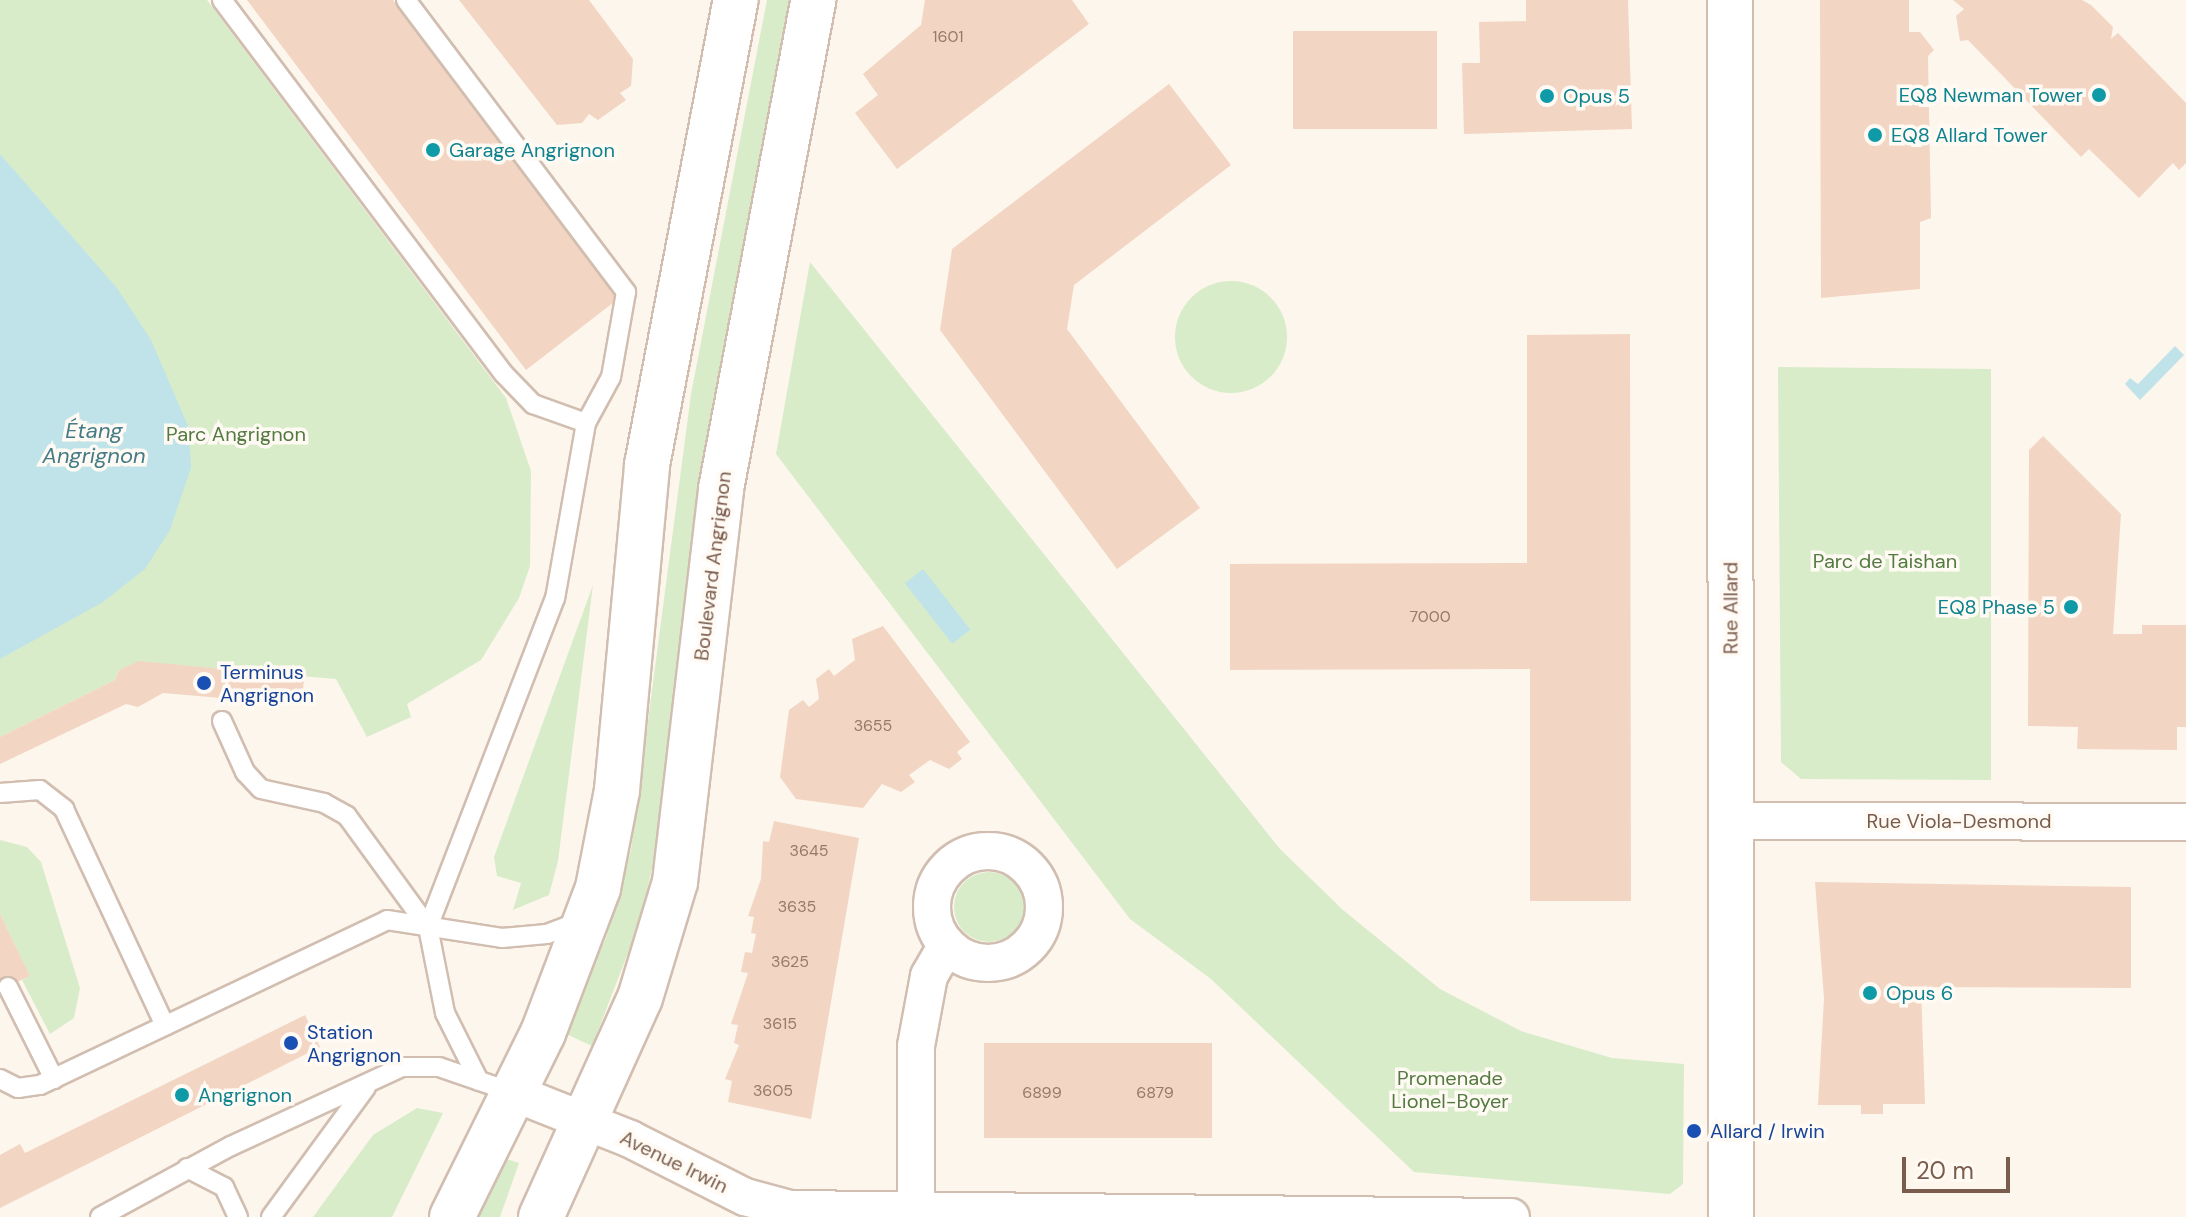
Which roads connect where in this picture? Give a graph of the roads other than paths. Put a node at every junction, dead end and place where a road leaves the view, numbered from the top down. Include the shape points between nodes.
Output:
1 (222, 0) edge
2 (406, 0) edge
3 (736, 0) edge
4 (813, 0) edge
5 (1730, 0) edge
6 (586, 423) junction
7 (222, 721) dead end
8 (0, 793) edge
9 (1732, 821) junction
10 (2186, 822) edge
11 (589, 918) junction
12 (428, 927) junction
13 (947, 945) dead end
14 (8, 987) dead end
15 (165, 1026) junction
16 (0, 1079) edge
17 (54, 1079) junction
18 (368, 1084) junction
19 (496, 1087) junction
20 (586, 1122) junction
21 (187, 1168) junction
22 (916, 1210) junction
23 (788, 1213) edge
24 (100, 1217) edge
25 (238, 1217) edge
26 (271, 1217) edge
27 (452, 1217) edge
28 (541, 1217) edge
29 (1511, 1217) edge
30 (1731, 1217) edge

1 - 6 lane via 504,374 533,404
2 - 6 lane via 626,292 611,377
3 - 11 main road via 647,465 613,820
4 - 20 main road, Boulevard Angrignon via 721,489 675,882 654,958
5 - 9 main road, Rue Allard
6 - 12 lane via 555,598
7 - 12 lane via 245,772 261,789 324,803 347,816
8 - 15 lane via 40,790 64,809
9 - 10 street, Rue Viola-Desmond
9 - 30 main road, Rue Allard
11 - 12 lane via 519,938
11 - 19 main road
12 - 15 lane via 399,920 374,923
12 - 19 lane via 445,1013
13 - 22 street via 929,976 918,1036
14 - 17 lane
15 - 17 lane
16 - 17 lane via 25,1089
18 - 19 lane via 416,1065
18 - 21 lane
18 - 26 lane
19 - 20 street, Avenue Irwin
19 - 27 main road
20 - 23 street, Avenue Irwin
20 - 28 main road, Boulevard Angrignon
21 - 24 lane
21 - 25 lane via 224,1187
22 - 23 street, Avenue Irwin
22 - 29 street, Avenue Irwin

